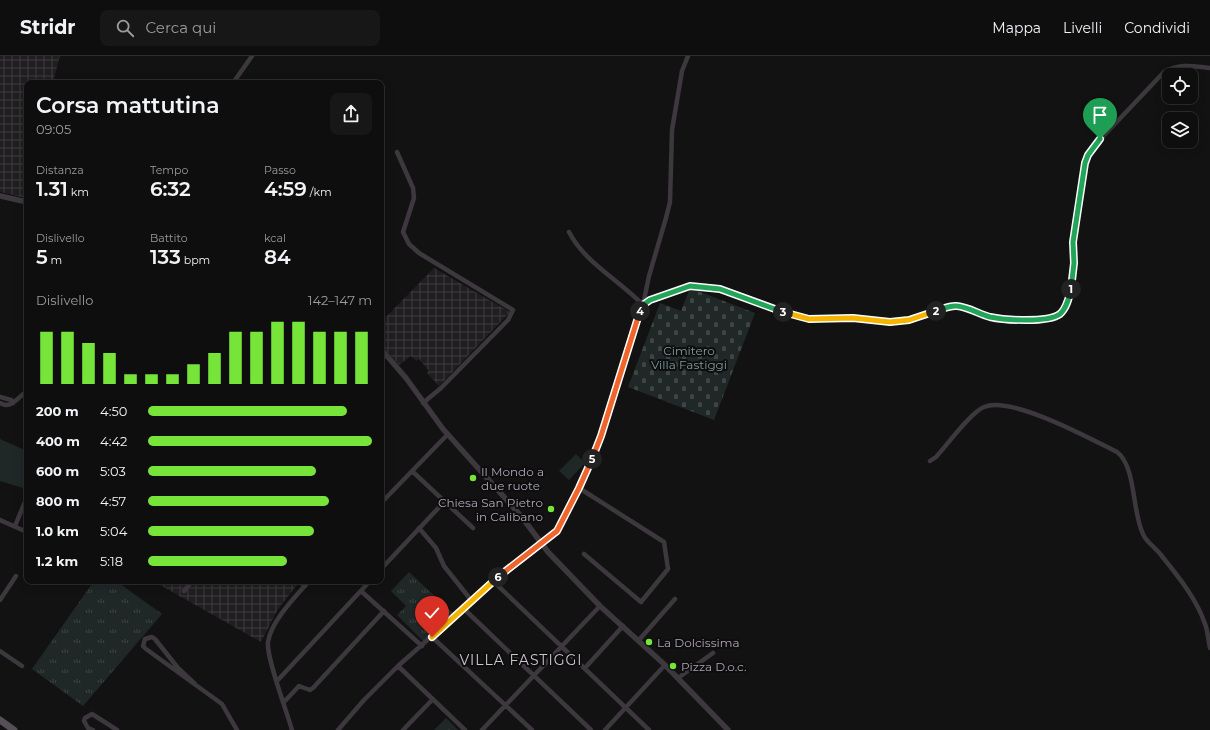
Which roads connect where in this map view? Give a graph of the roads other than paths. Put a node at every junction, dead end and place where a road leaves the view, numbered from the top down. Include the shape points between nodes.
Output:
1 (252, 56) edge
2 (688, 56) edge
3 (1210, 68) edge
4 (235, 80) edge
5 (396, 152) dead end
6 (0, 196) edge
7 (24, 201) edge
8 (569, 232) dead end
9 (643, 305) junction
10 (384, 353) edge
11 (386, 355) joint
12 (24, 394) edge
13 (0, 397) edge
14 (0, 403) edge
15 (13, 403) junction
16 (423, 403) junction
17 (448, 434) junction
18 (930, 461) dead end
19 (412, 471) junction
20 (579, 488) junction
21 (384, 500) edge
22 (444, 501) junction
23 (24, 504) edge
24 (0, 520) edge
25 (15, 526) junction
26 (419, 528) junction
27 (473, 528) dead end
28 (24, 530) edge
29 (541, 543) junction
30 (584, 554) dead end
31 (384, 566) edge
32 (16, 576) dead end
33 (493, 581) junction
34 (190, 584) edge
35 (303, 584) edge
36 (367, 584) edge
37 (305, 586) joint
38 (184, 591) dead end
39 (361, 591) junction
40 (675, 598) dead end
41 (0, 600) edge
42 (471, 600) junction
43 (600, 606) junction
44 (463, 608) junction
45 (384, 612) junction
46 (623, 626) junction
47 (432, 637) junction
48 (639, 640) junction
49 (422, 646) junction
50 (562, 647) junction
51 (1210, 648) edge
52 (0, 651) edge
53 (713, 653) dead end
54 (665, 665) junction
55 (22, 666) dead end
56 (398, 666) junction
57 (585, 668) junction
58 (534, 675) junction
59 (678, 678) junction
60 (277, 681) junction
61 (195, 684) junction
62 (433, 699) junction
63 (284, 702) junction
64 (506, 705) junction
65 (626, 708) junction
66 (0, 720) edge
67 (14, 730) edge
68 (93, 730) edge
69 (117, 730) edge
70 (237, 730) edge
71 (292, 730) edge
72 (338, 730) edge
73 (403, 730) edge
74 (465, 730) edge
75 (482, 730) edge
76 (532, 730) edge
77 (591, 730) edge
78 (605, 730) edge
79 (649, 730) edge
80 (728, 730) edge

1 - 4 street
2 - 9 street via 682,71 672,130 670,202
3 - 9 street via 1184,64 1164,72 1090,151 1085,163 1073,242 1071,291 1066,306 1055,317 1002,319 954,306 899,322 853,318 809,319 780,312 720,289 690,286 650,300
5 - 16 street via 413,188 414,198 403,232 409,244 419,253 513,310 508,320
6 - 7 street
8 - 9 street via 584,254
9 - 20 street via 601,436
10 - 11 street
11 - 16 street
12 - 15 street
13 - 15 street
14 - 15 street via 8,406
16 - 17 street
17 - 19 street
17 - 29 street via 521,516
18 - 51 street via 975,413 994,404 1013,406 1117,452 1127,466 1143,536 1161,554 1190,596 1205,624
19 - 21 street
19 - 22 street
20 - 29 street via 557,531
20 - 30 street via 664,542 668,569 642,602
22 - 26 street
22 - 27 street
23 - 25 street
24 - 25 street
25 - 28 street
26 - 31 street
26 - 42 street via 436,548 444,566
29 - 33 street
29 - 43 street
32 - 41 street
33 - 42 street
33 - 50 street
34 - 38 street
35 - 37 street
36 - 39 street
37 - 60 street via 284,611 269,637 270,657
39 - 45 street
39 - 60 street
40 - 48 street
42 - 44 street
43 - 46 street
43 - 50 street
44 - 47 street
44 - 58 street
45 - 49 street
45 - 63 street via 313,688 310,690 299,686
46 - 48 street
46 - 57 street
47 - 49 street
47 - 64 street
48 - 54 street
49 - 56 street
50 - 57 street
50 - 58 street
52 - 55 street
53 - 59 street
54 - 59 street
54 - 65 street
56 - 62 street
56 - 72 street
57 - 65 street
58 - 64 street
58 - 77 street
59 - 80 street
60 - 63 street
61 - 61 street via 178,668 155,639 145,639 143,646 146,649
61 - 70 street via 222,704
62 - 73 street
62 - 74 street
63 - 71 street
64 - 75 street
64 - 76 street
65 - 78 street
65 - 79 street
66 - 67 main road
68 - 69 street via 88,728 84,721 92,714

